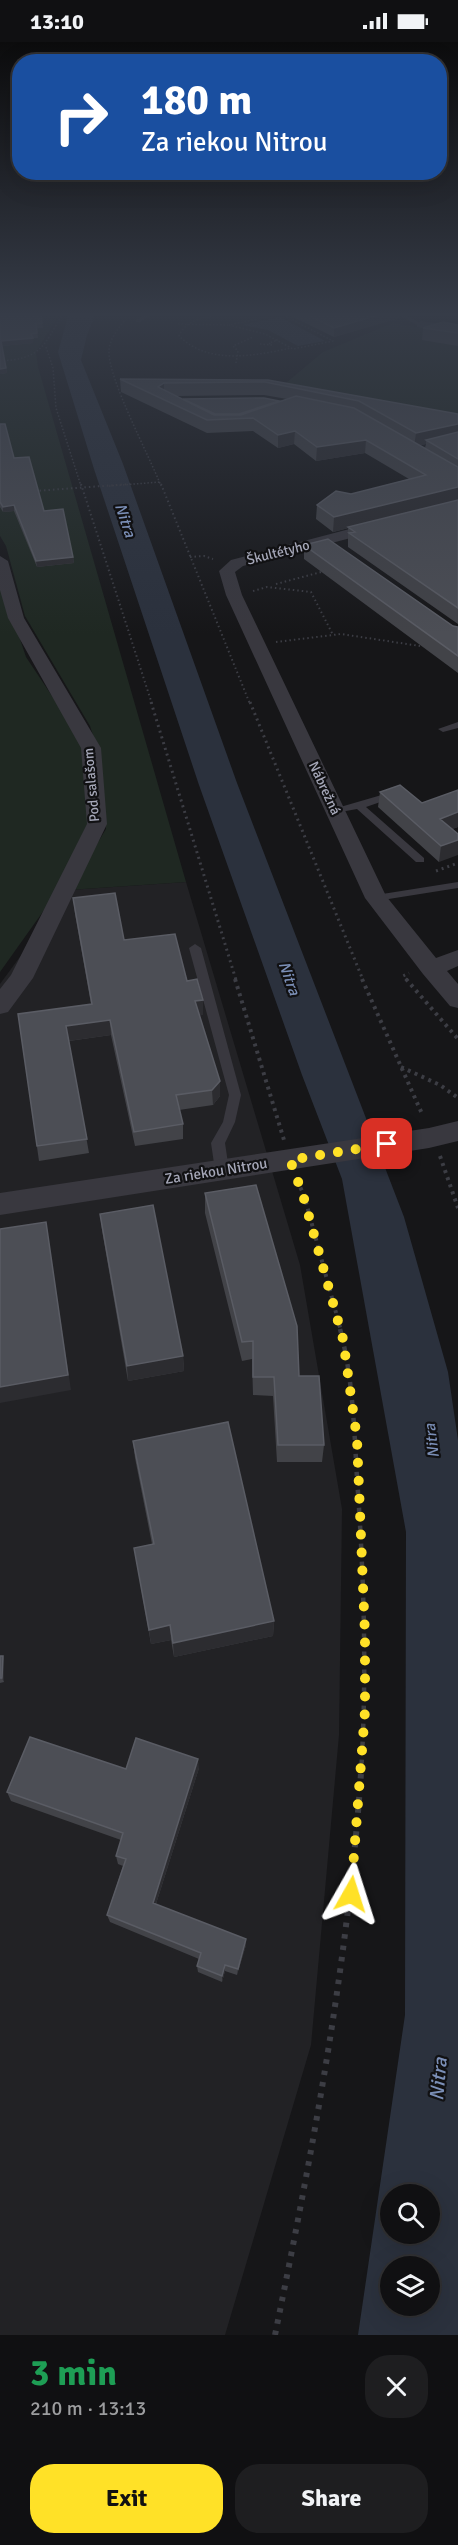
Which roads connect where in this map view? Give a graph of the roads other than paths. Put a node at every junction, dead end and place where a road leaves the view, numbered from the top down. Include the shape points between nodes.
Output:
1 (400, 521) edge
2 (324, 541) junction
3 (343, 554) edge
4 (0, 561) edge
5 (237, 563) joint
6 (458, 725) edge
7 (443, 729) dead end
8 (385, 797) edge
9 (359, 806) junction
10 (335, 810) junction
11 (420, 860) dead end
12 (458, 885) edge
13 (376, 898) junction
14 (195, 948) dead end
15 (458, 957) edge
16 (423, 969) junction
17 (458, 1000) edge
18 (0, 1006) edge
19 (458, 1131) edge
20 (222, 1170) junction
21 (0, 1204) edge

1 - 2 street, Škultétyho
2 - 3 street
2 - 5 street, Škultétyho
4 - 18 street, Pod salašom via 16,618 91,748 97,824 21,978
5 - 10 street, Nábrežná via 227,571 234,596
6 - 7 lane
8 - 9 lane
9 - 10 lane
9 - 11 lane
10 - 13 street, Nábrežná
12 - 13 lane
13 - 16 street, Nábrežná
14 - 20 lane via 235,1095 229,1122 218,1143
15 - 16 street
16 - 17 street, Nábrežná
19 - 20 street, Za riekou Nitrou
20 - 21 street, Za riekou Nitrou

